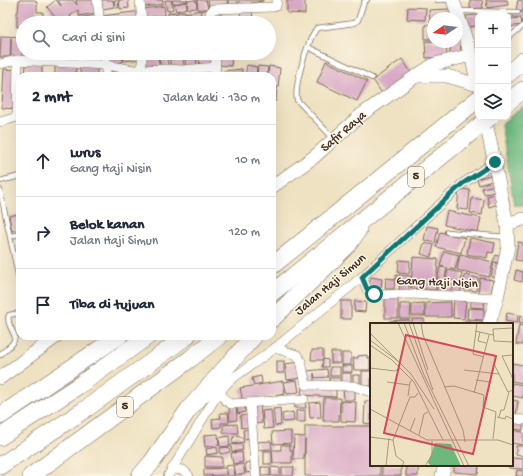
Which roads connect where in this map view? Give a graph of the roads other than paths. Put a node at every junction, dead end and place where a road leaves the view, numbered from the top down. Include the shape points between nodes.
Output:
1 (97, 0) edge
2 (140, 0) edge
3 (277, 0) edge
4 (367, 0) edge
5 (437, 0) edge
6 (445, 0) edge
7 (455, 6) edge
8 (518, 12) dead end
9 (99, 16) edge
10 (141, 16) edge
11 (211, 16) edge
12 (523, 26) edge
13 (511, 36) edge
14 (308, 47) junction
15 (18, 60) junction
16 (106, 60) edge
17 (142, 60) edge
18 (216, 60) edge
19 (523, 61) edge
20 (474, 62) edge
21 (0, 64) edge
22 (106, 65) junction
23 (142, 70) junction
24 (511, 71) edge
25 (18, 72) edge
26 (106, 72) edge
27 (164, 72) edge
28 (216, 72) edge
29 (416, 76) junction
30 (372, 78) dead end
31 (475, 84) edge
32 (478, 84) edge
33 (523, 90) edge
34 (511, 100) edge
35 (475, 102) edge
36 (16, 117) edge
37 (486, 120) edge
38 (486, 120) edge
39 (0, 122) edge
40 (335, 139) junction
41 (495, 162) junction
42 (16, 177) edge
43 (0, 181) edge
44 (276, 184) edge
45 (0, 190) edge
46 (368, 215) junction
47 (523, 219) edge
48 (507, 224) junction
49 (447, 232) dead end
50 (16, 235) edge
51 (11, 236) junction
52 (507, 238) junction
53 (300, 244) junction
54 (276, 258) edge
55 (16, 263) edge
56 (276, 263) edge
57 (362, 277) junction
58 (276, 290) edge
59 (498, 298) junction
60 (16, 314) edge
61 (276, 315) edge
62 (489, 323) edge
63 (41, 340) edge
64 (113, 340) edge
65 (142, 340) edge
66 (181, 340) edge
67 (214, 340) edge
68 (250, 340) edge
69 (275, 348) junction
70 (0, 356) edge
71 (0, 378) edge
72 (220, 392) junction
73 (370, 392) edge
74 (304, 399) dead end
75 (250, 403) junction
76 (0, 416) edge
77 (513, 418) edge
78 (523, 420) edge
79 (0, 437) edge
80 (0, 466) edge
81 (445, 466) edge
82 (149, 469) edge
83 (170, 472) edge
84 (31, 476) edge
85 (140, 476) edge
86 (189, 476) edge
87 (256, 476) edge
88 (442, 476) edge

1 - 9 street
2 - 10 street
3 - 11 street via 274,7 213,9
4 - 14 lane via 357,22 318,28
5 - 6 lane
7 - 8 lane
7 - 20 street
12 - 13 lane
14 - 30 lane
14 - 40 lane via 296,98
15 - 21 street
15 - 22 street
15 - 25 street
16 - 22 street
17 - 23 street
18 - 28 street
19 - 24 highway
20 - 29 street, Safir Raya via 435,64
20 - 32 street
22 - 23 street
22 - 26 street
23 - 27 street
29 - 31 street via 447,76
29 - 40 street, Safir Raya via 361,115
33 - 34 highway
35 - 53 highway, 5
36 - 39 street
37 - 41 street
38 - 46 highway, 5, bridge
40 - 44 street, Safir Raya
41 - 48 street
41 - 57 street, Jalan Haji Simun via 462,184
42 - 43 lane
45 - 51 lane
46 - 58 highway, 5
46 - 61 highway via 348,245
47 - 48 street
48 - 52 street
49 - 52 lane
50 - 51 lane
51 - 55 lane
52 - 59 street via 507,256
53 - 54 highway
53 - 56 highway, 5
57 - 59 street, Gang Haji Nisin via 367,289 379,295
57 - 69 street, Jalan Haji Simun
59 - 62 street
60 - 70 lane via 8,316 15,338
63 - 71 street
64 - 76 highway
65 - 79 highway
66 - 80 highway, 5
67 - 84 highway, 5
68 - 82 highway via 188,409
69 - 72 street, Jalan Haji Simun via 229,381
69 - 73 street via 297,355 301,361 306,385 354,386
72 - 75 street via 228,403
72 - 83 street, Jalan Haji Simun
74 - 75 street
75 - 87 street
77 - 78 street
81 - 88 street
82 - 85 highway
83 - 86 street via 184,470

